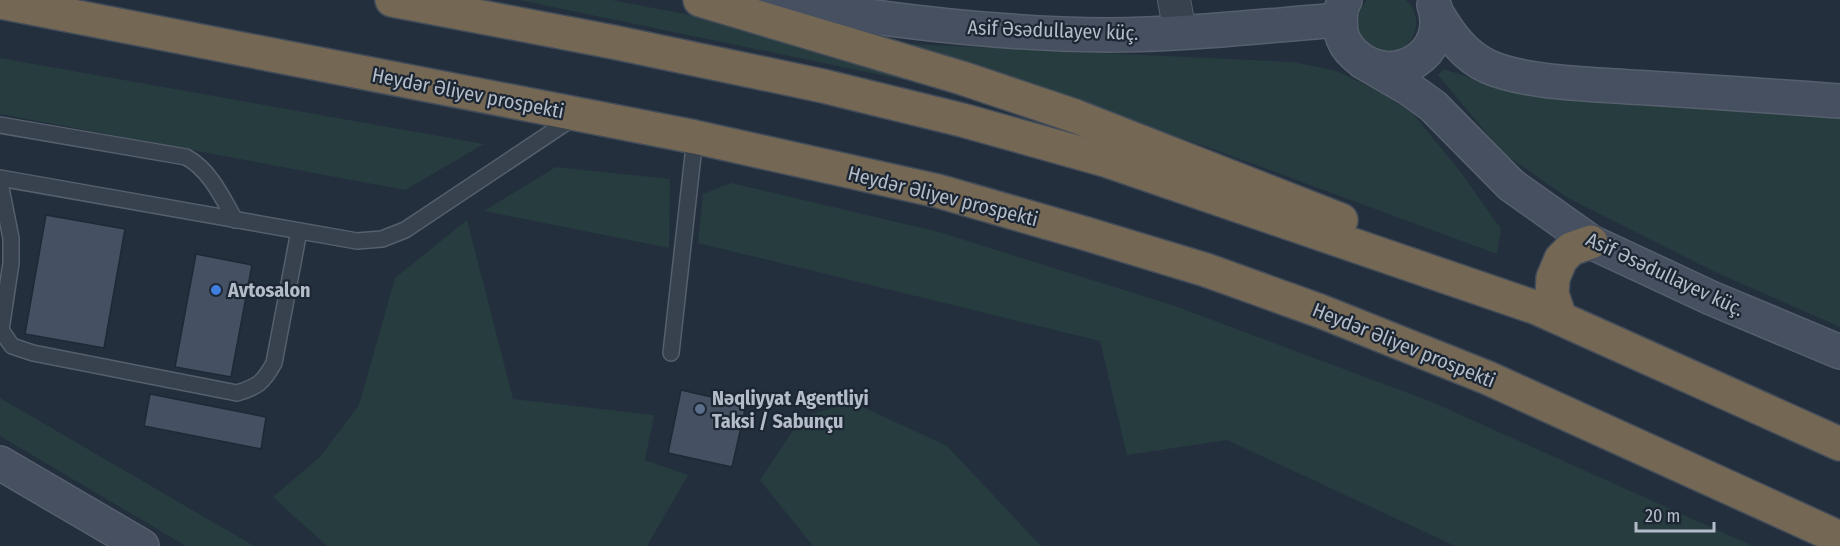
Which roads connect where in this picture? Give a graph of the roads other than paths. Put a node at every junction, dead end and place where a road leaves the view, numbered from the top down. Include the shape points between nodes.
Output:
1 (393, 0) edge
2 (700, 0) edge
3 (767, 0) edge
4 (1174, 0) edge
5 (0, 2) edge
6 (806, 4) edge
7 (1434, 6) edge
8 (1342, 10) edge
9 (1180, 32) junction
10 (1363, 62) junction
11 (1840, 101) edge
12 (579, 114) junction
13 (0, 125) edge
14 (695, 137) junction
15 (0, 178) edge
16 (0, 183) edge
17 (235, 220) junction
18 (299, 231) junction
19 (1591, 242) junction
20 (1549, 313) junction
21 (1840, 352) edge
22 (671, 353) dead end
23 (1840, 444) edge
24 (0, 463) edge
25 (1840, 538) edge
26 (142, 546) edge

1 - 20 highway via 799,81 962,120 1106,160
2 - 20 highway via 1075,116 1395,242
3 - 6 main road, Asif Əsədullayev küç.
4 - 9 street
5 - 12 highway, Heydər Əliyev prospekti
6 - 9 main road, Asif Əsədullayev küç. via 940,25 1062,34
7 - 10 main road via 1437,28 1432,44 1422,56 1393,69 1377,69
7 - 11 main road via 1452,39 1468,55 1490,67 1521,76 1597,85
8 - 9 main road, Asif Əsədullayev küç.
8 - 10 main road, Asif Əsədullayev küç. via 1342,36 1350,51
10 - 19 main road, Asif Əsədullayev küç. via 1433,106 1511,185
12 - 14 highway, Heydər Əliyev prospekti
12 - 18 lane via 405,231 357,242
13 - 17 lane via 186,157 202,168
14 - 22 lane
14 - 25 highway, Heydər Əliyev prospekti via 938,191 1206,270 1488,378
15 - 17 lane
16 - 18 lane via 11,238 2,330 12,346 237,393 255,388 274,363
17 - 18 lane
19 - 20 highway via 1571,249 1561,260 1553,278
19 - 21 main road, Asif Əsədullayev küç.
20 - 23 highway
24 - 26 main road

